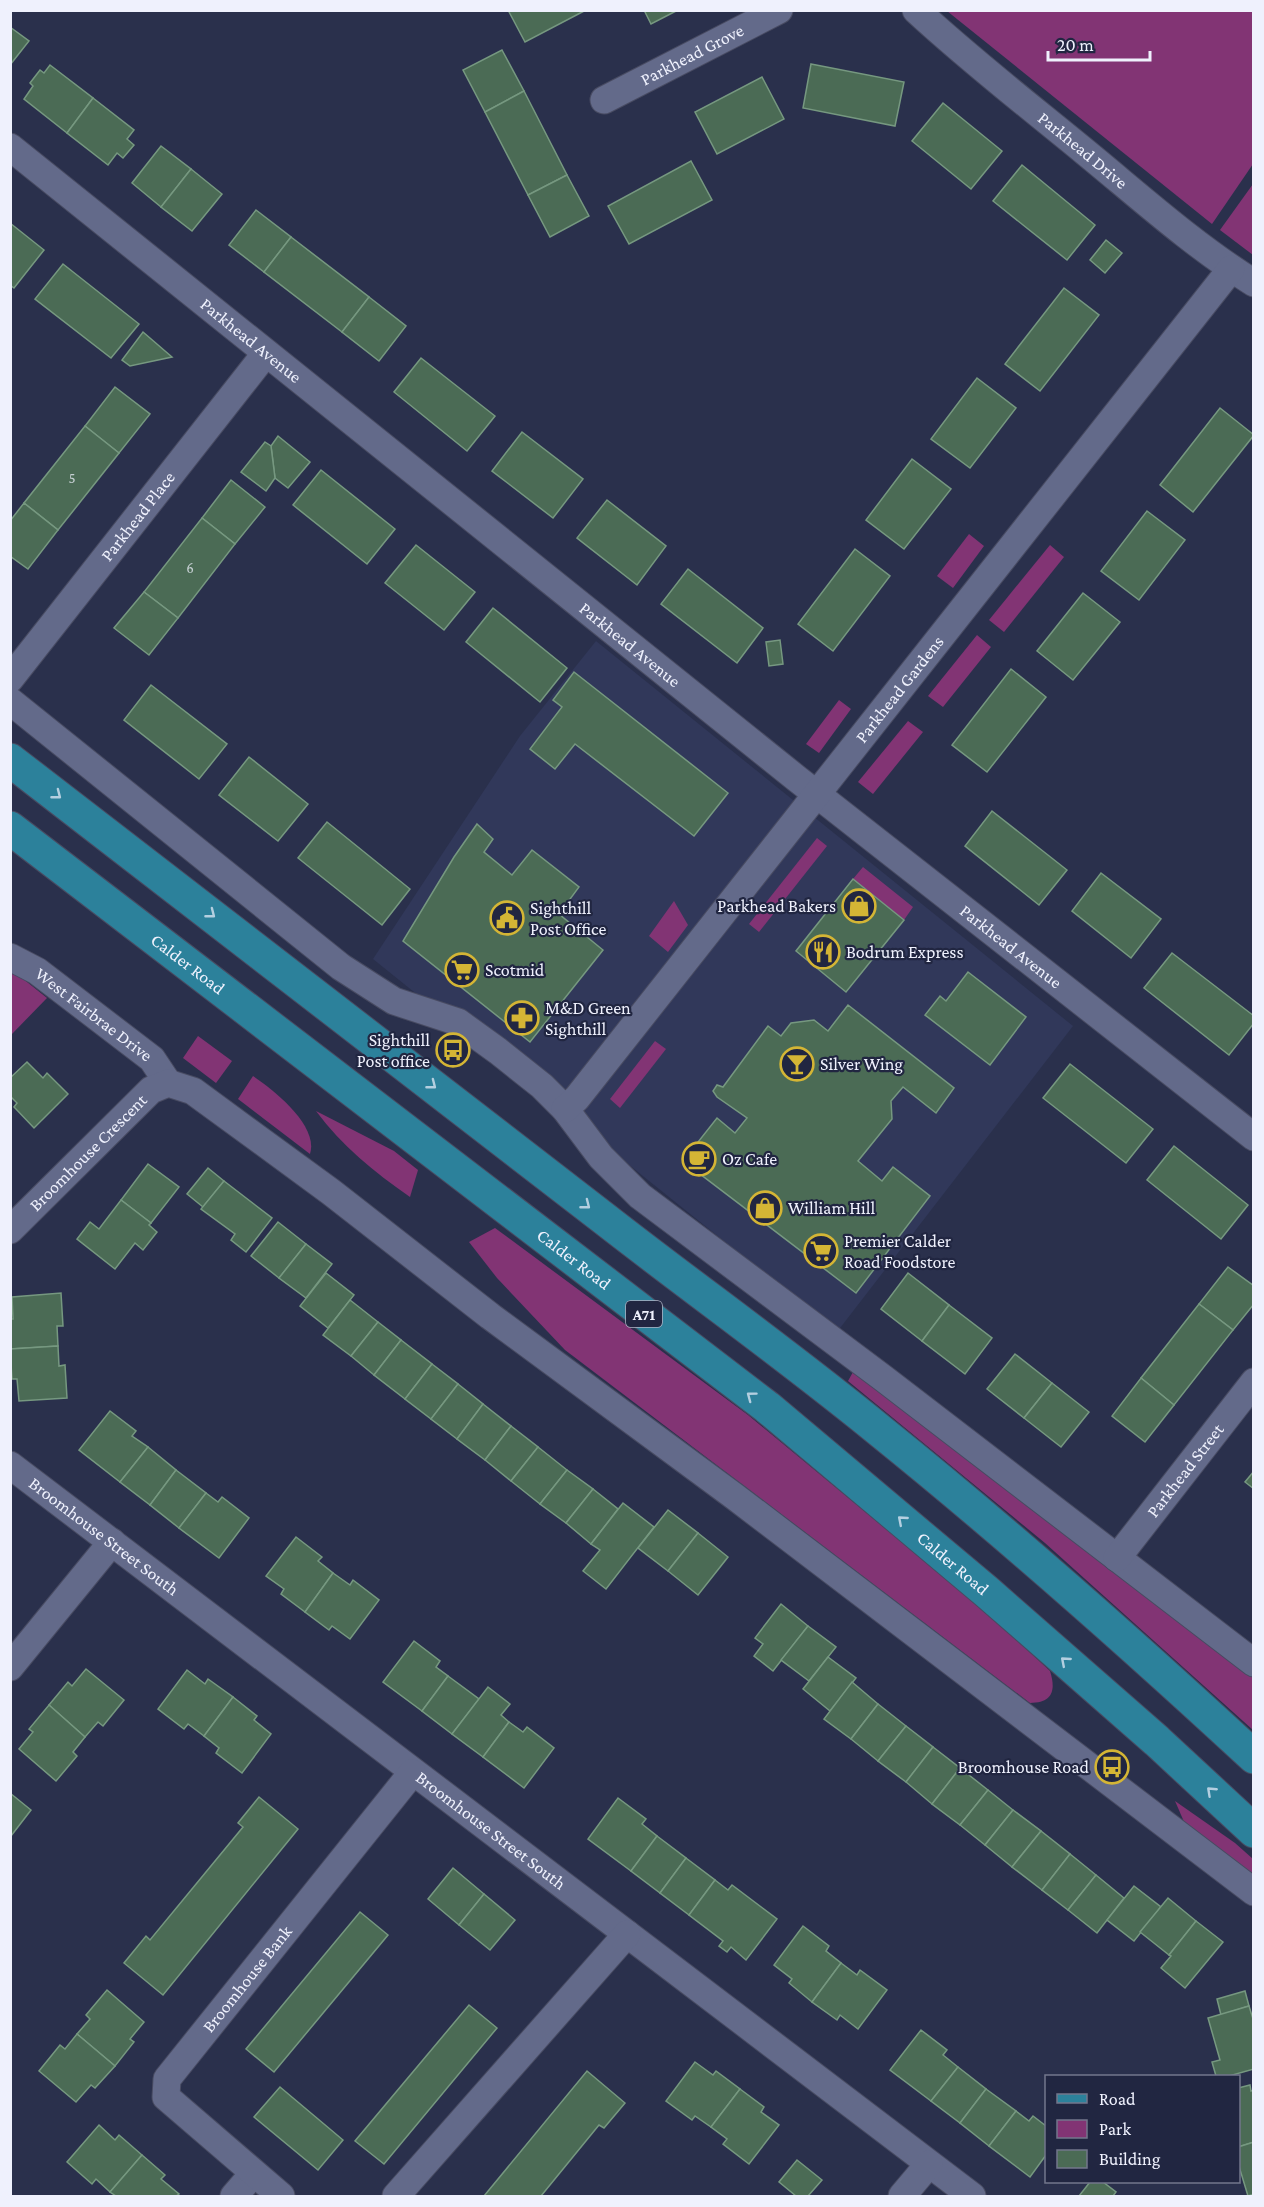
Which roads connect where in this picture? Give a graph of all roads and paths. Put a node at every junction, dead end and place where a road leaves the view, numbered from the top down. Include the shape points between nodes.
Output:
1 (779, 10) edge
2 (916, 10) edge
3 (604, 100) dead end
4 (10, 147) edge
5 (1242, 276) edge
6 (266, 353) junction
7 (10, 679) edge
8 (10, 701) edge
9 (10, 760) edge
10 (816, 794) junction
11 (10, 828) edge
12 (10, 957) edge
13 (168, 1083) junction
14 (565, 1109) junction
15 (1254, 1137) edge
16 (10, 1230) edge
17 (1254, 1382) edge
18 (10, 1465) edge
19 (112, 1542) junction
20 (1117, 1558) junction
21 (1254, 1663) edge
22 (10, 1666) edge
23 (1254, 1757) edge
24 (412, 1773) junction
25 (1254, 1831) edge
26 (1254, 1892) edge
27 (627, 1934) junction
28 (929, 2164) junction
29 (253, 2174) junction
30 (234, 2196) edge
31 (281, 2196) edge
32 (396, 2196) edge
33 (902, 2196) edge
34 (972, 2196) edge

1 - 3 street, Parkhead Grove
2 - 5 street, Parkhead Drive via 968,58
4 - 6 street, Parkhead Avenue
5 - 10 street, Parkhead Gardens
6 - 7 street, Parkhead Place
6 - 10 street, Parkhead Avenue
8 - 14 street via 341,967 394,1001 458,1022 542,1086
9 -> 23 main road via 880,1431 1182,1690
10 - 14 street, Parkhead Gardens
10 - 15 street, Parkhead Avenue
25 -> 11 main road, Calder Road / A71 via 987,1592 767,1407
12 - 13 street, West Fairbrae Drive via 37,971 152,1059
13 - 16 street, Broomhouse Crescent via 140,1099
13 - 26 street via 203,1096
14 - 20 street via 601,1157 640,1196
17 - 20 street, Parkhead Street
18 - 19 street, Broomhouse Street South
19 - 22 street
19 - 24 street, Broomhouse Street South
20 - 21 street
24 - 27 street, Broomhouse Street South
24 - 29 street, Broomhouse Bank via 167,2079 166,2097
27 - 28 street, Broomhouse Street South
27 - 32 street
28 - 33 street
28 - 34 street, Broomhouse Street South
29 - 30 street
29 - 31 street, Broomhouse Bank

